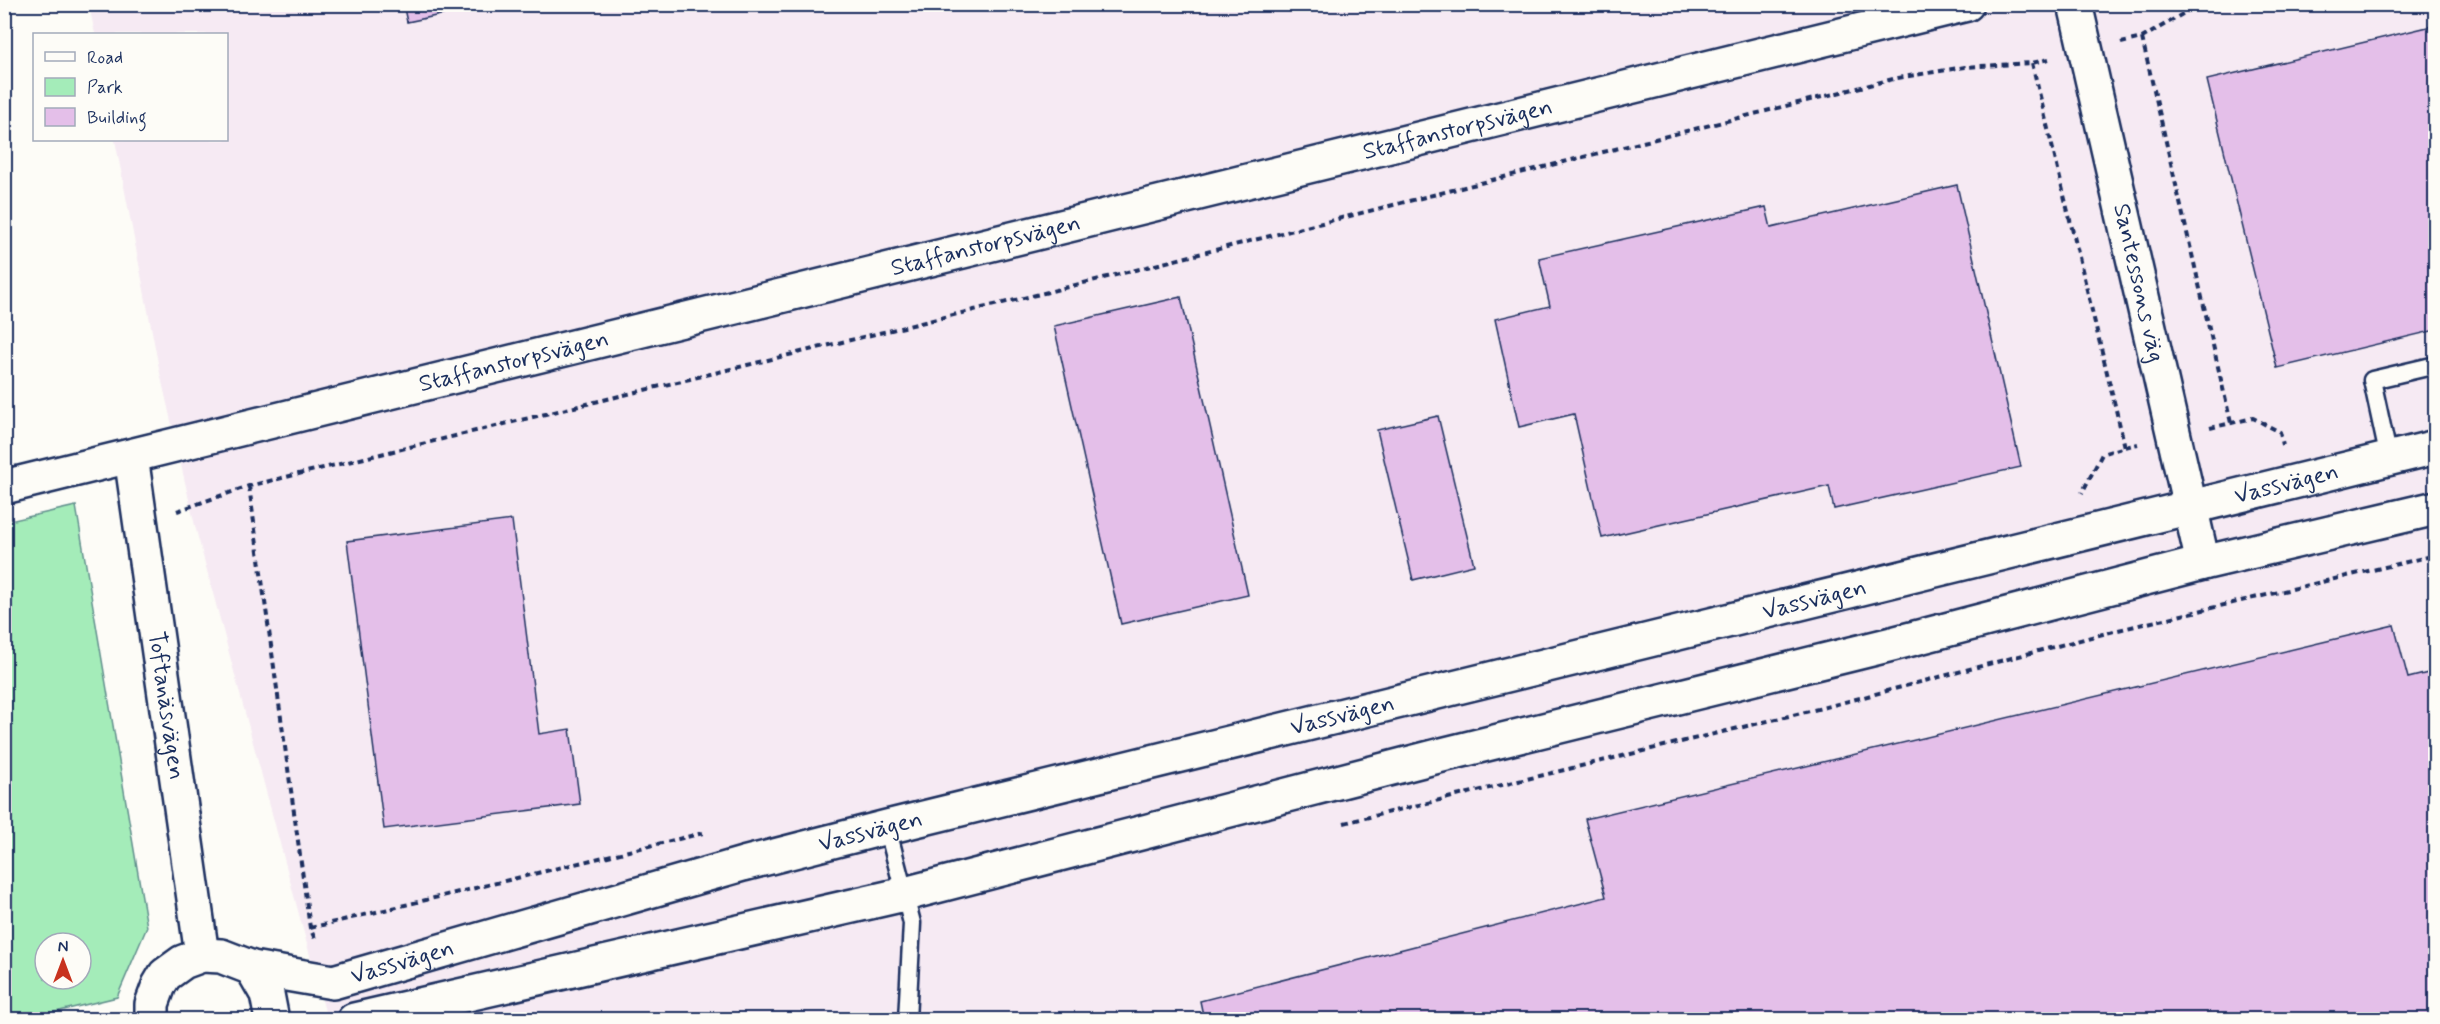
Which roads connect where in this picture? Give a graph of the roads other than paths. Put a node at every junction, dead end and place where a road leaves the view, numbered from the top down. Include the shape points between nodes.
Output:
1 (1967, 4) edge
2 (2075, 4) edge
3 (2436, 365) edge
4 (2436, 447) edge
5 (131, 456) junction
6 (2389, 459) junction
7 (4, 487) edge
8 (2192, 508) junction
9 (2436, 508) edge
10 (2203, 563) junction
11 (887, 827) junction
12 (905, 894) junction
13 (202, 955) junction
14 (252, 968) junction
15 (152, 1020) edge
16 (272, 1020) edge
17 (354, 1020) edge
18 (907, 1020) edge

1 - 5 street, Staffanstorpsvägen
2 - 8 street, Santessons väg
3 - 6 lane via 2372,381
4 - 6 street, Vassvägen
5 - 7 street, Staffanstorpsvägen
5 - 13 street, Toftanäsvägen
6 - 8 street, Vassvägen
8 - 10 street, Santessons väg
8 - 11 street, Vassvägen
9 - 10 street, Vassvägen
10 - 12 street, Vassvägen
11 - 12 lane
11 - 14 street, Vassvägen via 333,981
12 - 17 street, Vassvägen
12 - 18 lane via 912,923
13 - 14 street, Vassvägen via 221,956
13 - 15 street via 165,975 152,1004
14 - 16 street via 267,994

